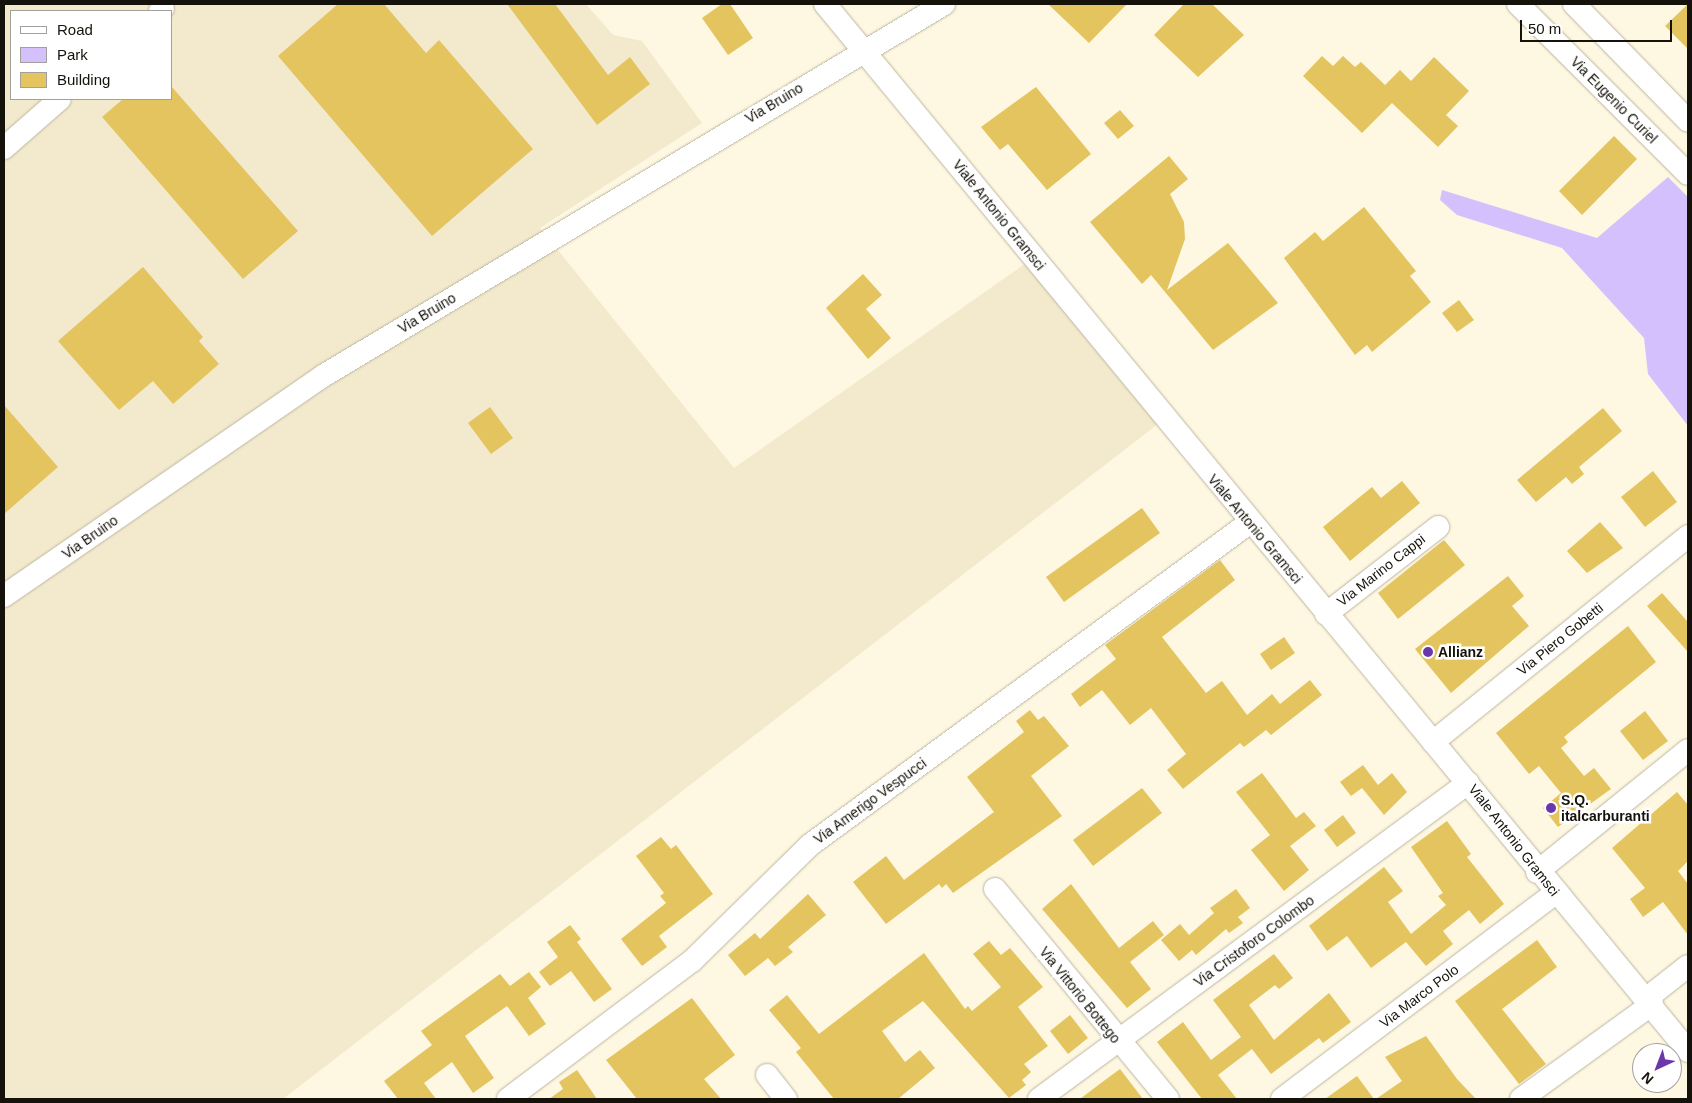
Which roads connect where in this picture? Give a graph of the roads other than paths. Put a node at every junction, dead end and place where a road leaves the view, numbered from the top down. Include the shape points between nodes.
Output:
1 (825, 4) edge
2 (944, 4) edge
3 (1518, 4) edge
4 (1574, 4) edge
5 (863, 49) junction
6 (59, 100) edge
7 (1688, 120) edge
8 (1661, 147) junction
9 (4, 148) edge
10 (1688, 174) edge
11 (1249, 523) junction
12 (1438, 527) dead end
13 (1688, 536) edge
14 (4, 596) edge
15 (1326, 614) junction
16 (1433, 742) junction
17 (1688, 750) edge
18 (1468, 783) junction
19 (1537, 872) junction
20 (995, 889) dead end
21 (1555, 893) junction
22 (1688, 966) edge
23 (1649, 1001) junction
24 (1117, 1041) junction
25 (1688, 1052) edge
26 (767, 1075) dead end
27 (508, 1099) edge
28 (786, 1099) edge
29 (1039, 1099) edge
30 (1168, 1099) edge
31 (1282, 1099) edge
32 (1521, 1099) edge

1 - 5 street, Viale Antonio Gramsci
2 - 5 street, Via Bruino
3 - 8 street, Via Eugenio Curiel
4 - 7 street
5 - 11 street, Viale Antonio Gramsci
5 - 14 street, Via Bruino via 323,376
6 - 9 street
7 - 8 street
8 - 10 street, Via Eugenio Curiel
11 - 15 street, Viale Antonio Gramsci
11 - 27 street, Via Amerigo Vespucci via 810,845 692,961
12 - 15 street, Via Marino Cappi
13 - 16 street, Via Piero Gobetti
15 - 16 street, Viale Antonio Gramsci
16 - 18 street, Viale Antonio Gramsci
17 - 19 street
18 - 19 street, Viale Antonio Gramsci
18 - 24 street, Via Cristoforo Colombo
19 - 21 street, Viale Antonio Gramsci
20 - 24 street, Via Vittorio Bottego
21 - 23 street, Viale Antonio Gramsci
21 - 31 street, Via Marco Polo
22 - 23 street
23 - 25 street, Viale Antonio Gramsci
23 - 32 street
24 - 29 street, Via Cristoforo Colombo
24 - 30 street, Via Vittorio Bottego
26 - 28 street

